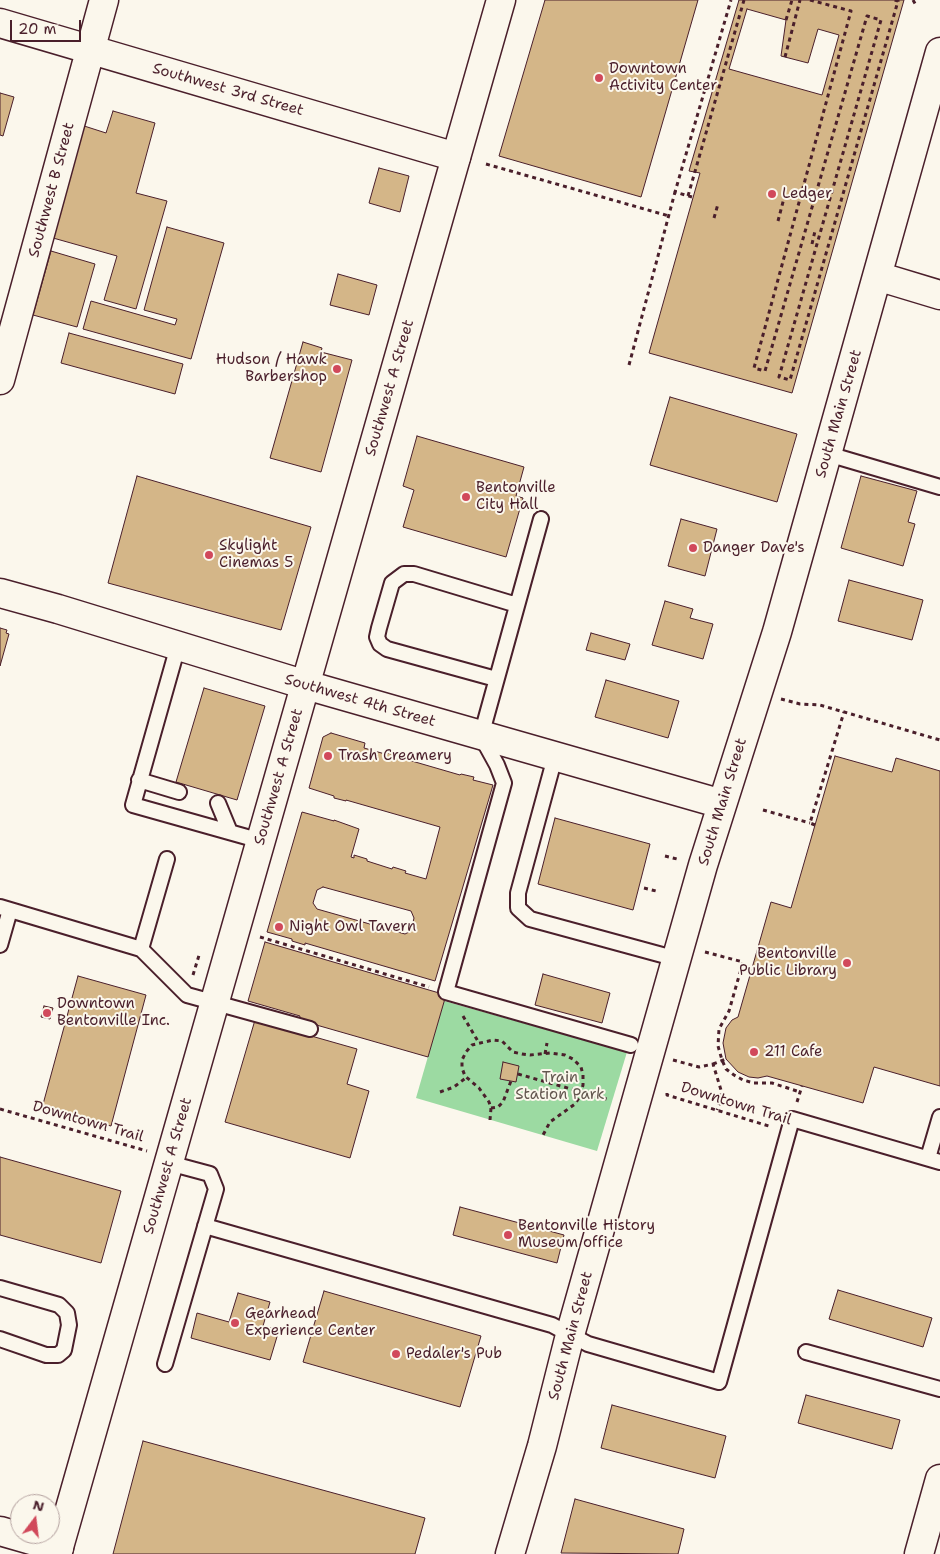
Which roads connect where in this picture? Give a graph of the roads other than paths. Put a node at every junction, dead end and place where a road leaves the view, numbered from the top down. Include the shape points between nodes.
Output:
1 (104, 0) edge
2 (501, 0) edge
3 (0, 23) edge
4 (90, 50) junction
5 (940, 52) edge
6 (456, 157) junction
7 (877, 276) junction
8 (940, 295) edge
9 (0, 380) edge
10 (828, 454) junction
11 (940, 487) edge
12 (541, 519) dead end
13 (0, 593) edge
14 (517, 605) junction
15 (178, 646) junction
16 (496, 679) junction
17 (306, 685) junction
18 (481, 736) junction
19 (555, 757) junction
20 (139, 780) junction
21 (179, 792) dead end
22 (218, 803) dead end
23 (722, 804) junction
24 (230, 832) junction
25 (261, 841) junction
26 (167, 859) dead end
27 (5, 909) edge
28 (0, 945) edge
29 (141, 949) junction
30 (677, 959) junction
31 (215, 1002) junction
32 (310, 1029) dead end
33 (631, 1046) dead end
34 (940, 1117) edge
35 (934, 1160) edge
36 (169, 1163) junction
37 (205, 1226) junction
38 (0, 1288) edge
39 (570, 1336) junction
40 (0, 1339) edge
41 (806, 1352) dead end
42 (165, 1364) dead end
43 (940, 1389) edge
44 (940, 1479) edge
45 (0, 1531) edge
46 (58, 1551) edge
47 (510, 1554) edge
48 (919, 1554) edge

1 - 4 street, Southwest B Street
2 - 6 street, Southwest A Street
3 - 4 street, Southwest 3rd Street
4 - 6 street, Southwest 3rd Street
4 - 9 street, Southwest B Street
5 - 7 street, South Main Street
6 - 17 street, Southwest A Street
7 - 8 street
7 - 10 street, South Main Street
10 - 11 lane
10 - 23 street, South Main Street via 777,632
12 - 14 lane
13 - 15 street, Southwest 4th Street
14 - 16 lane
14 - 16 lane via 414,574 404,574 392,583 379,628 380,644 387,649
15 - 17 street, Southwest 4th Street
15 - 20 lane
16 - 18 lane
17 - 18 street, Southwest 4th Street
17 - 25 street, Southwest A Street
18 - 19 street, Southwest 4th Street
18 - 33 lane via 504,783 446,992
19 - 23 street, Southwest 4th Street
19 - 30 lane via 518,893 518,908 530,919
20 - 21 lane
20 - 24 lane via 133,805
22 - 24 lane
23 - 30 street, South Main Street
24 - 25 lane
25 - 31 street, Southwest A Street
26 - 29 lane
27 - 28 lane
27 - 29 lane
29 - 31 lane via 187,995
30 - 39 street, South Main Street
31 - 32 lane
31 - 36 street, Southwest A Street
34 - 35 lane
35 - 39 lane via 792,1119 719,1382
36 - 37 lane via 210,1174 216,1188
36 - 46 street, Southwest A Street
37 - 39 lane via 552,1325
37 - 42 lane
38 - 40 lane via 59,1305 67,1313 69,1325 64,1350 58,1355 46,1355
39 - 47 street, South Main Street
41 - 43 lane
44 - 48 street
45 - 46 street

